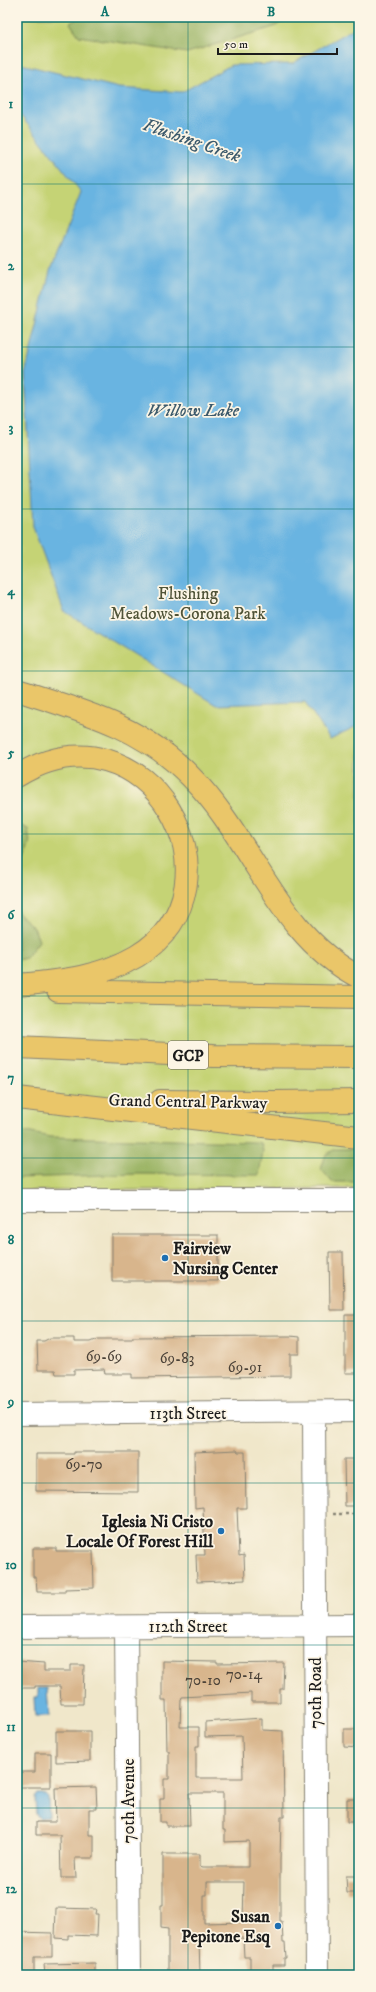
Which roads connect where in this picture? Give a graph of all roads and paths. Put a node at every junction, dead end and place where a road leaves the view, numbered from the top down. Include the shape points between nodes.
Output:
1 (17, 690) edge
2 (17, 776) edge
3 (359, 977) edge
4 (17, 985) edge
5 (17, 988) edge
6 (359, 998) edge
7 (17, 1046) edge
8 (359, 1057) edge
9 (17, 1097) edge
10 (359, 1101) edge
11 (359, 1137) edge
12 (17, 1200) edge
13 (359, 1200) edge
14 (359, 1411) edge
15 (314, 1412) junction
16 (17, 1414) edge
17 (329, 1514) dead end
18 (359, 1514) edge
19 (315, 1625) junction
20 (359, 1625) edge
21 (126, 1626) junction
22 (17, 1627) edge
23 (129, 1975) edge
24 (317, 1975) edge

1 - 3 highway via 117,724 172,759 209,797 299,929 327,956
2 - 4 highway via 44,762 76,756 105,760 131,771 155,790 173,814 182,836 186,864 183,892 177,911 167,928 145,950 121,964 93,974 68,980
5 - 6 highway
7 - 8 highway, GCP via 205,1056
9 - 10 highway, Grand Central Parkway via 215,1102
9 - 11 highway
12 - 13 street
14 - 15 street, 113th Street
15 - 16 street, 113th Street
15 - 19 street, 70th Road
17 - 18 path
19 - 20 street, 112th Street
19 - 21 street, 112th Street
19 - 24 street, 70th Road
21 - 22 street, 112th Street
21 - 23 street, 70th Avenue

